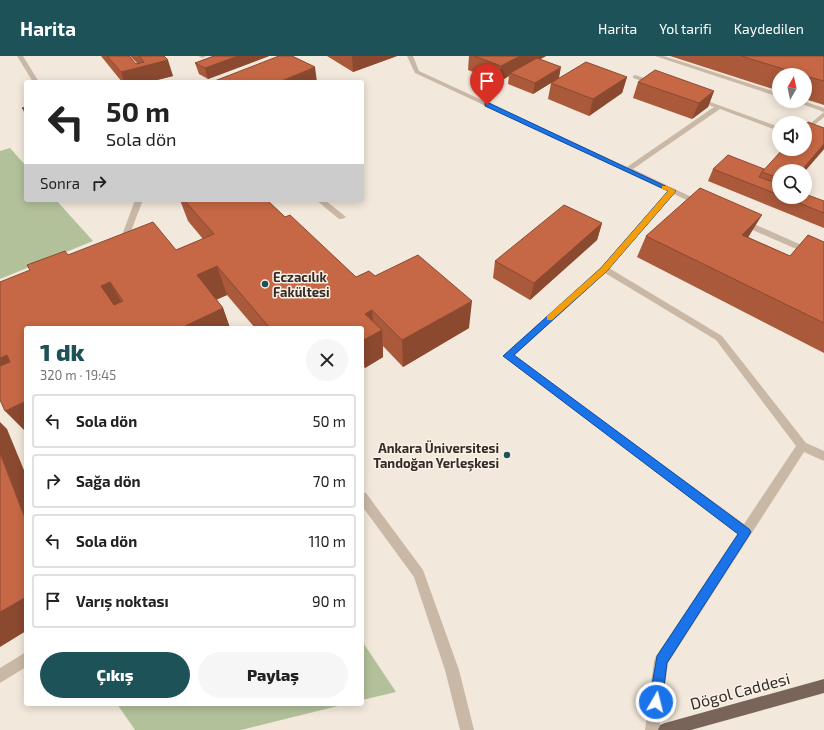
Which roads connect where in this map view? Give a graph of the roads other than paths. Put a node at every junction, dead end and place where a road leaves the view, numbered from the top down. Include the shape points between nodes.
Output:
1 (20, 56) edge
2 (410, 56) edge
3 (658, 56) edge
4 (635, 77) dead end
5 (35, 80) edge
6 (663, 87) edge
7 (772, 93) edge
8 (691, 97) edge
9 (812, 106) edge
10 (719, 107) junction
11 (824, 110) edge
12 (824, 114) edge
13 (812, 125) edge
14 (772, 126) edge
15 (627, 170) junction
16 (672, 191) junction
17 (138, 202) edge
18 (323, 202) edge
19 (708, 207) edge
20 (342, 217) dead end
21 (737, 220) edge
22 (109, 246) edge
23 (824, 258) edge
24 (604, 269) junction
25 (802, 446) junction
26 (824, 456) edge
27 (364, 500) edge
28 (746, 532) junction
29 (24, 660) edge
30 (0, 676) edge
31 (824, 686) edge
32 (467, 730) edge
33 (652, 730) edge
34 (665, 730) edge

1 - 5 lane
2 - 15 lane via 417,72
3 - 7 lane
4 - 6 lane
8 - 10 lane
9 - 11 lane
10 - 14 lane
10 - 15 lane
12 - 13 lane
15 - 16 lane
16 - 19 lane
16 - 24 lane
17 - 22 lane via 124,240
18 - 20 lane
21 - 23 lane
24 - 25 lane via 719,338
24 - 28 lane via 508,356
25 - 26 lane
25 - 28 lane
27 - 32 lane via 419,574 452,670
28 - 33 lane via 661,661
29 - 30 lane
31 - 34 main road, Dögol Caddesi

